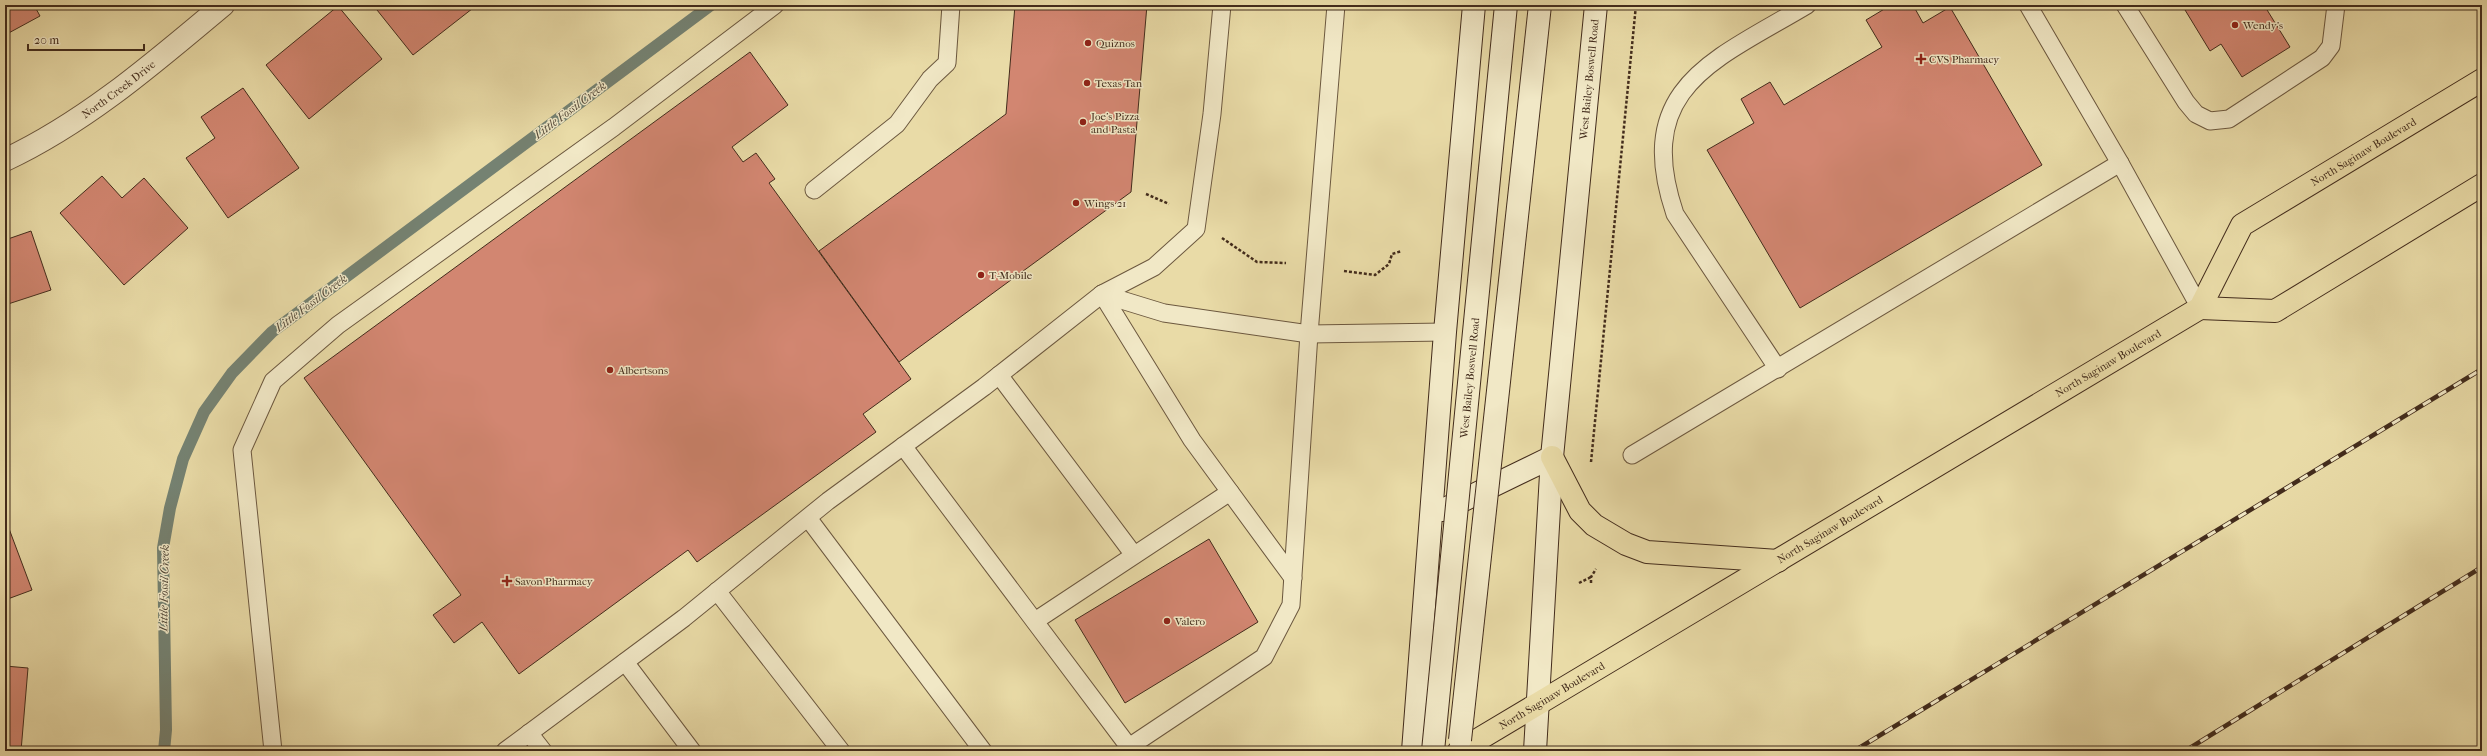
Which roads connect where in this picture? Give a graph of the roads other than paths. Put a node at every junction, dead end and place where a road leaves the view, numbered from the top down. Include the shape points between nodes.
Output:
1 (223, 5) edge
2 (775, 5) edge
3 (951, 5) edge
4 (1222, 5) edge
5 (1336, 5) edge
6 (1474, 5) edge
7 (1506, 5) edge
8 (1540, 5) edge
9 (1596, 5) edge
10 (1807, 5) edge
11 (2028, 5) edge
12 (2125, 5) edge
13 (2336, 5) edge
14 (2482, 80) edge
15 (5, 160) edge
16 (2120, 163) junction
17 (2482, 185) edge
18 (814, 190) dead end
19 (1102, 294) junction
20 (2200, 308) junction
21 (1445, 332) junction
22 (1309, 334) junction
23 (1778, 368) junction
24 (999, 375) junction
25 (903, 446) junction
26 (1632, 455) dead end
27 (1552, 456) junction
28 (1230, 492) junction
29 (1431, 516) junction
30 (808, 518) junction
31 (1134, 556) junction
32 (1778, 561) junction
33 (1293, 578) junction
34 (717, 591) junction
35 (1035, 621) junction
36 (625, 662) junction
37 (1539, 704) junction
38 (529, 733) junction
39 (1459, 747) edge
40 (1128, 750) edge
41 (273, 751) edge
42 (505, 751) edge
43 (543, 751) edge
44 (692, 751) edge
45 (840, 751) edge
46 (983, 751) edge
47 (1414, 751) edge
48 (1433, 751) edge
49 (1535, 751) edge

1 - 15 main road, North Creek Drive via 133,79 31,148
2 - 41 lane via 614,128 338,325 273,381 242,450
3 - 18 lane via 947,63 930,80 897,124
4 - 19 lane via 1212,114 1196,229 1154,267
5 - 22 lane
6 - 21 main road
7 - 48 main road, West Bailey Boswell Road, bridge
8 - 39 main road, bridge
9 - 27 main road, West Bailey Boswell Road
10 - 23 lane via 1710,63 1691,80 1677,98 1666,125 1663,156 1665,185 1675,214
11 - 16 lane
12 - 13 lane via 2186,102 2196,114 2210,121 2229,119 2322,58 2331,46
14 - 20 main road, North Saginaw Boulevard via 2242,225
16 - 20 lane
16 - 23 lane
17 - 20 main road via 2275,311
19 - 22 lane via 1164,313
19 - 24 lane
19 - 28 lane via 1192,440
20 - 32 main road, North Saginaw Boulevard
21 - 22 lane
21 - 29 main road
22 - 33 lane
23 - 26 lane
24 - 25 lane
24 - 31 lane
25 - 30 lane
25 - 35 lane
27 - 29 main road
27 - 32 main road via 1580,511 1594,526 1626,544 1647,552
27 - 37 main road, West Bailey Boswell Road
28 - 31 lane
28 - 33 lane
29 - 47 main road
30 - 34 lane
30 - 46 lane
31 - 35 lane
32 - 37 main road, North Saginaw Boulevard
33 - 40 lane via 1291,605 1264,657
34 - 36 lane
34 - 45 lane
35 - 40 lane
36 - 38 lane
36 - 44 lane
37 - 39 main road, North Saginaw Boulevard
37 - 49 main road, West Bailey Boswell Road
38 - 42 lane
38 - 43 lane

